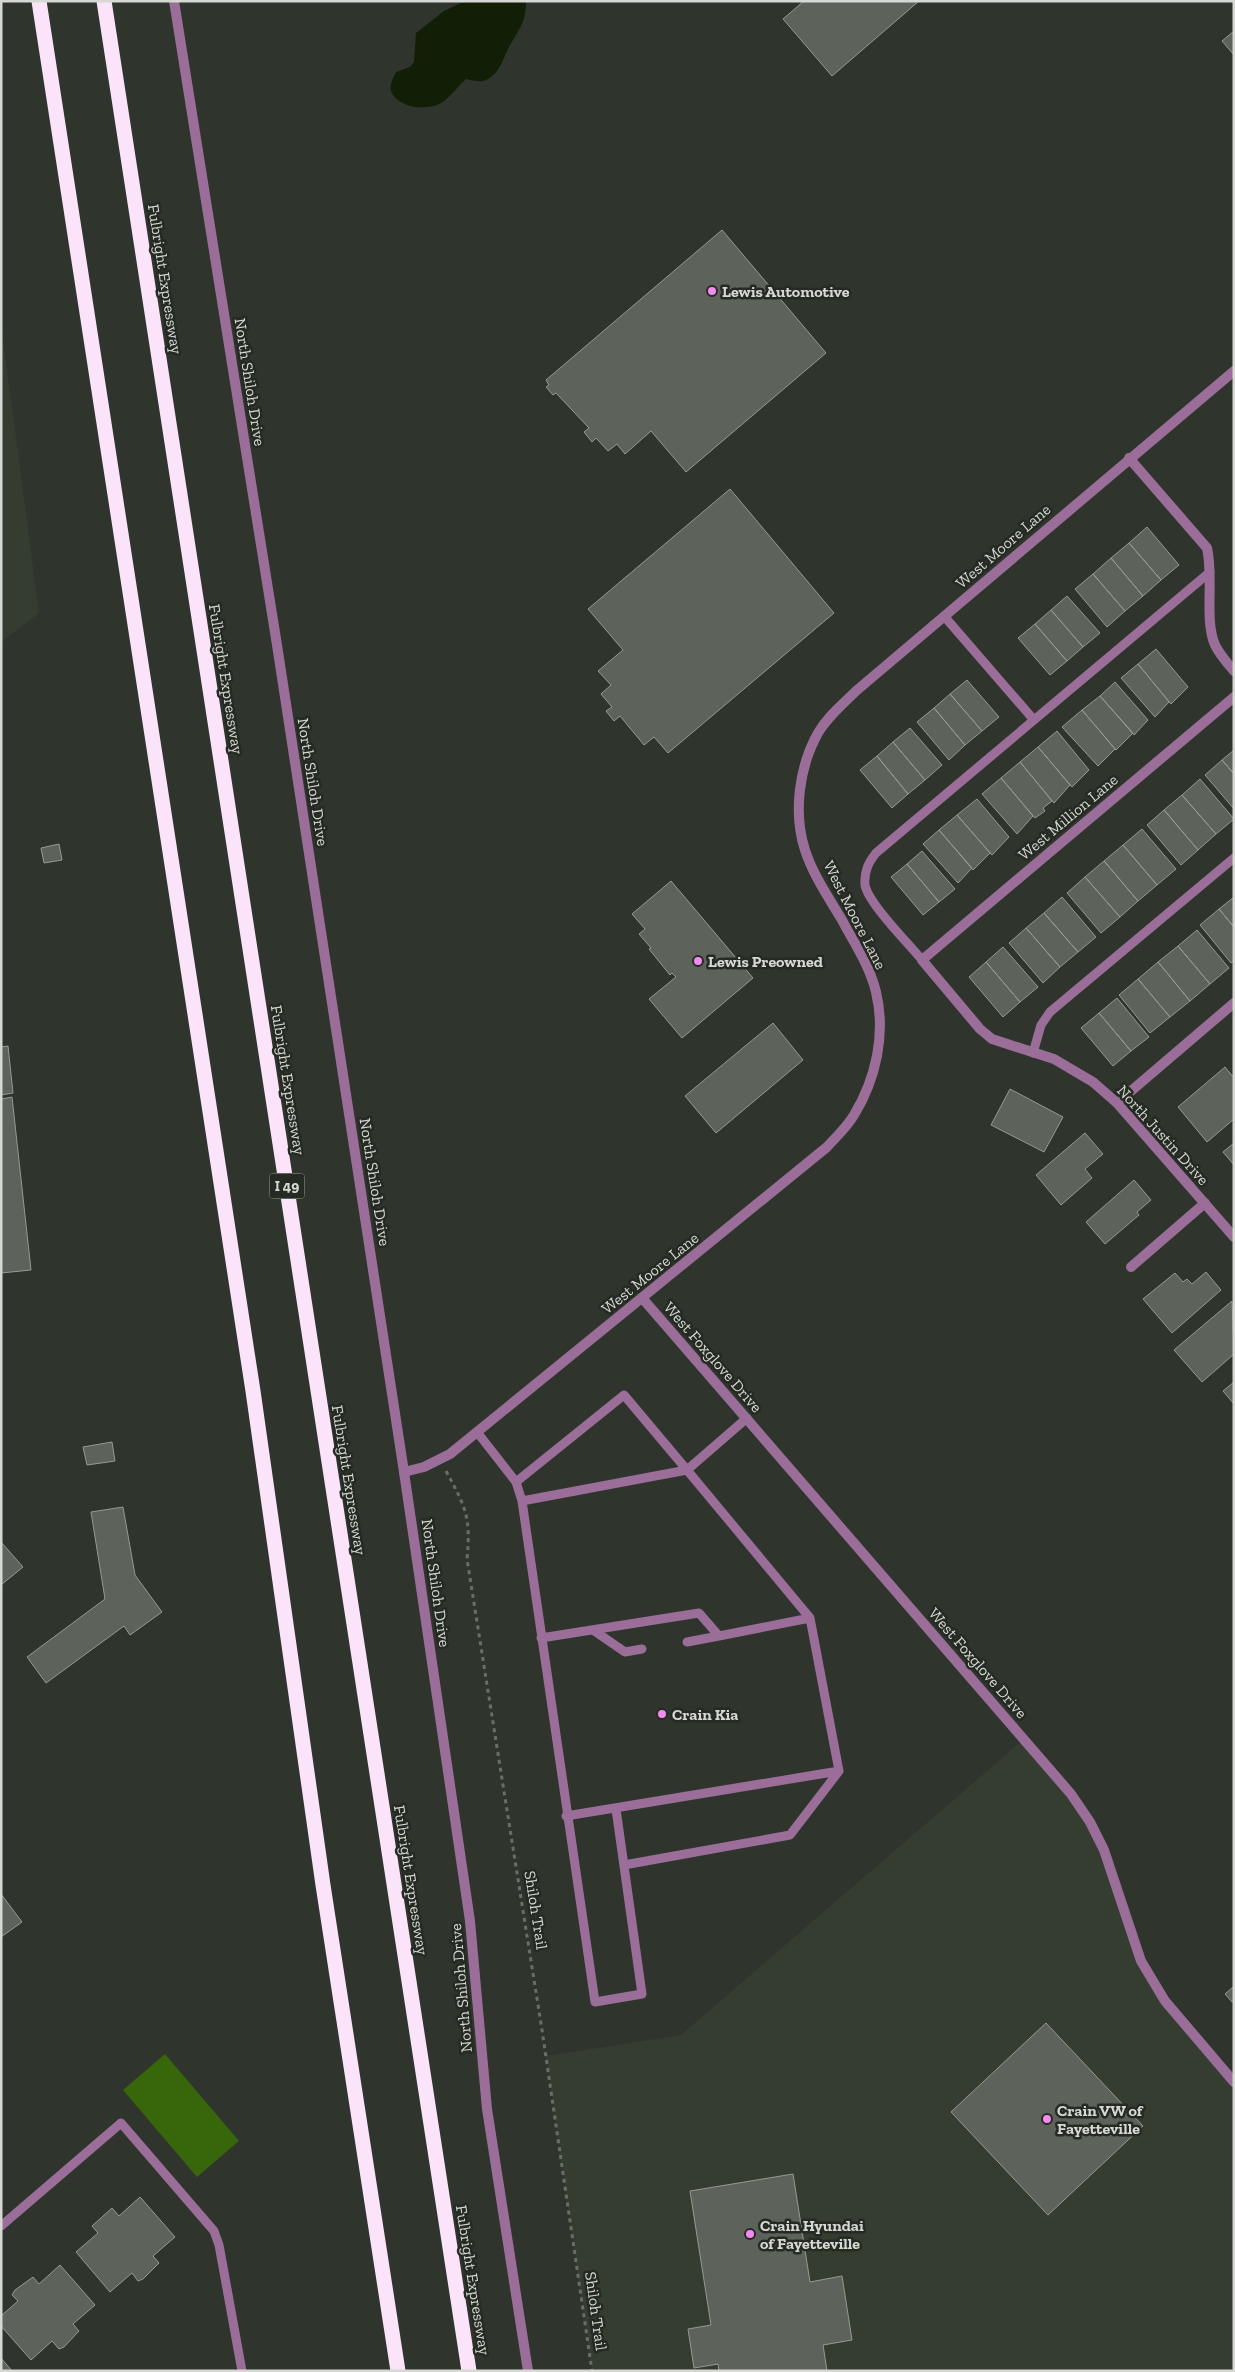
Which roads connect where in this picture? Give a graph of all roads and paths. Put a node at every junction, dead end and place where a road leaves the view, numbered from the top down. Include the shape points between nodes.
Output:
1 (39, 1) edge
2 (104, 1) edge
3 (174, 1) edge
4 (1234, 371) edge
5 (1129, 458) junction
6 (1210, 572) junction
7 (944, 616) junction
8 (1234, 670) edge
9 (1234, 697) edge
10 (1034, 720) junction
11 (1234, 858) edge
12 (922, 960) junction
13 (1234, 1002) edge
14 (1033, 1053) junction
15 (1117, 1103) junction
16 (1205, 1204) junction
17 (1234, 1237) edge
18 (1130, 1267) dead end
19 (643, 1299) junction
20 (747, 1418) junction
21 (477, 1432) junction
22 (440, 1459) junction
23 (687, 1470) junction
24 (404, 1472) junction
25 (516, 1482) junction
26 (522, 1501) junction
27 (810, 1618) junction
28 (593, 1630) junction
29 (719, 1636) junction
30 (541, 1638) junction
31 (687, 1642) dead end
32 (642, 1650) dead end
33 (839, 1771) junction
34 (616, 1808) junction
35 (566, 1816) junction
36 (624, 1865) junction
37 (1234, 2082) edge
38 (1, 2226) edge
39 (242, 2371) edge
40 (398, 2371) edge
41 (469, 2371) edge
42 (528, 2371) edge
43 (592, 2371) edge

1 - 40 highway via 254,1401 323,1885
2 - 41 highway, Fulbright Expressway / I 49
3 - 24 street, North Shiloh Drive via 276,635
4 - 5 street, West Moore Lane
5 - 6 street via 1207,548
5 - 7 street, West Moore Lane
6 - 8 street via 1212,632 1219,653
6 - 10 lane
7 - 10 lane
7 - 19 street, West Moore Lane via 834,712 818,733 799,792 799,822 805,850 868,967 876,991 880,1019 879,1049 869,1082 854,1116 827,1147
9 - 12 street, West Million Lane
10 - 12 lane via 869,862 865,887 872,901
11 - 14 lane via 1050,1012 1041,1025
12 - 14 street, North Justin Drive via 980,1029 992,1039
13 - 15 street
14 - 15 street, North Justin Drive via 1074,1070
15 - 16 street, North Justin Drive
16 - 17 street, North Justin Drive
16 - 18 street
19 - 20 street, West Foxglove Drive
19 - 21 street, West Moore Lane
20 - 23 lane
20 - 37 street, West Foxglove Drive via 1072,1794 1104,1850 1141,1961 1165,2001
21 - 22 street, West Moore Lane
21 - 25 lane
22 - 24 street, West Moore Lane
22 - 43 path, Shiloh Trail via 461,1498 470,1531 467,1559 544,2038
23 - 25 lane via 624,1394
23 - 26 lane
23 - 27 lane
24 - 42 street, North Shiloh Drive via 470,1922 487,2110
25 - 26 lane
26 - 30 lane
27 - 29 lane
27 - 33 lane
28 - 29 lane via 699,1613
28 - 30 lane
28 - 32 lane via 625,1652
29 - 31 lane
30 - 35 lane
33 - 34 lane
33 - 36 lane via 790,1835
34 - 35 lane
34 - 36 lane
35 - 36 lane via 595,2002 642,1994
38 - 39 lane via 120,2123 214,2231

